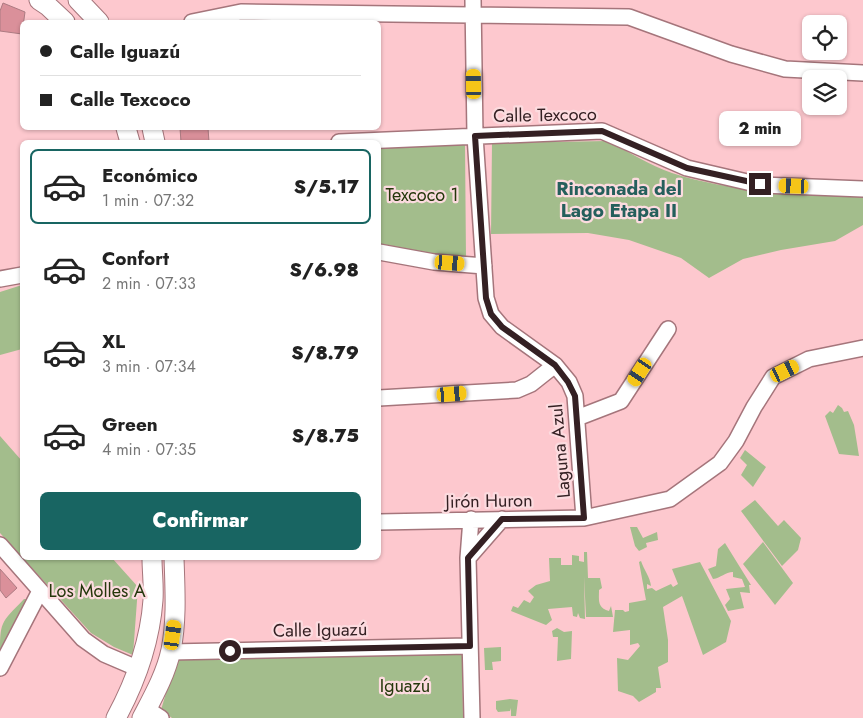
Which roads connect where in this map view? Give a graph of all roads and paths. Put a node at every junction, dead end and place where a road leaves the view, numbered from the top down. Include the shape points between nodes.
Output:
1 (78, 0) edge
2 (46, 2) edge
3 (473, 7) edge
4 (63, 20) edge
5 (97, 20) edge
6 (202, 20) edge
7 (863, 73) edge
8 (475, 136) junction
9 (381, 140) edge
10 (863, 190) edge
11 (381, 252) edge
12 (484, 266) junction
13 (20, 274) edge
14 (0, 279) edge
15 (668, 329) dead end
16 (863, 348) edge
17 (555, 365) junction
18 (381, 398) edge
19 (577, 418) junction
20 (584, 518) junction
21 (471, 519) junction
22 (502, 519) junction
23 (381, 522) edge
24 (0, 544) edge
25 (468, 558) junction
26 (152, 560) edge
27 (174, 560) edge
28 (40, 591) junction
29 (470, 646) junction
30 (170, 652) junction
31 (0, 668) edge
32 (139, 670) junction
33 (150, 715) edge
34 (116, 718) edge
35 (472, 718) edge

1 - 5 street
2 - 4 street
3 - 6 street via 241,12
3 - 7 street via 629,17 731,54 785,69
3 - 8 street, Laguna Azul
8 - 9 street, Calle Texcoco
8 - 10 street, Calle Texcoco via 602,131 687,168 760,184
8 - 12 street, Laguna Azul
11 - 12 street via 434,262
12 - 17 street, Laguna Azul via 486,298 491,314 502,327
13 - 14 street
15 - 19 street via 622,401
16 - 20 street, Jirón Huron via 809,359 772,377 720,463 670,499
17 - 18 street via 531,384 517,390
17 - 19 street, Laguna Azul via 575,396
19 - 20 street, Laguna Azul
20 - 22 street, Jirón Huron
21 - 22 street, Jirón Huron
21 - 23 street, Jirón Huron
21 - 25 street
22 - 25 street
24 - 28 street
25 - 29 street
26 - 32 street via 153,599
27 - 30 street via 175,618
28 - 31 street
28 - 32 street via 83,639 104,654
29 - 30 street, Calle Iguazú
29 - 35 street
30 - 33 street
32 - 34 street

